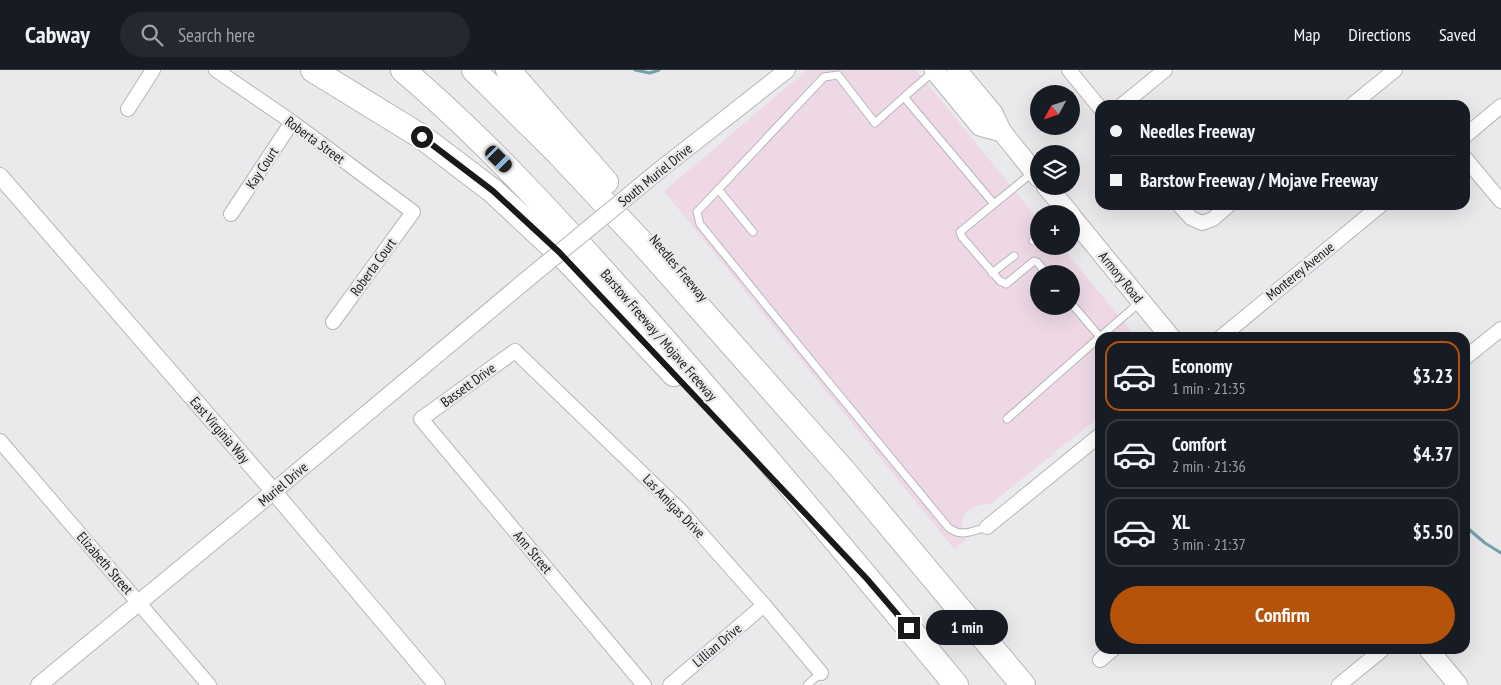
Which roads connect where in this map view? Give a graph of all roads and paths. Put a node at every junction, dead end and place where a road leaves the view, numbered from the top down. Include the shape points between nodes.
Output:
1 (153, 70) edge
2 (216, 70) edge
3 (313, 70) edge
4 (403, 70) edge
5 (474, 70) edge
6 (508, 70) edge
7 (787, 70) edge
8 (934, 70) edge
9 (958, 70) edge
10 (1069, 70) edge
11 (1165, 70) edge
12 (1395, 70) edge
13 (904, 97) junction
14 (1128, 100) edge
15 (1358, 100) edge
16 (1095, 102) edge
17 (1501, 106) edge
18 (128, 109) dead end
19 (292, 122) junction
20 (1002, 132) junction
21 (1470, 132) edge
22 (1470, 164) edge
23 (1030, 167) edge
24 (0, 176) edge
25 (1030, 179) edge
26 (718, 188) junction
27 (1054, 195) edge
28 (1501, 201) edge
29 (994, 204) junction
30 (1062, 205) edge
31 (1183, 210) edge
32 (1223, 210) edge
33 (1375, 210) edge
34 (413, 212) joint
35 (231, 214) dead end
36 (1080, 226) edge
37 (753, 232) dead end
38 (1014, 256) dead end
39 (1040, 265) edge
40 (992, 273) junction
41 (525, 281) joint
42 (1141, 302) junction
43 (1080, 314) edge
44 (333, 322) dead end
45 (1501, 329) edge
46 (1096, 332) edge
47 (1106, 332) edge
48 (1165, 332) edge
49 (1227, 332) edge
50 (1095, 341) edge
51 (515, 350) joint
52 (1470, 354) edge
53 (421, 419) joint
54 (1007, 419) dead end
55 (1095, 439) edge
56 (0, 441) edge
57 (844, 471) junction
58 (274, 492) junction
59 (987, 527) joint
60 (885, 599) junction
61 (138, 603) junction
62 (764, 605) junction
63 (1107, 654) edge
64 (1377, 654) edge
65 (1432, 654) edge
66 (1100, 660) dead end
67 (821, 673) joint
68 (39, 685) edge
69 (209, 685) edge
70 (438, 685) edge
71 (644, 685) edge
72 (670, 685) edge
73 (807, 685) edge
74 (956, 685) edge
75 (1023, 685) edge
76 (1339, 685) edge
77 (1458, 685) edge

1 - 18 street
2 - 19 street, Roberta Street
3 - 60 highway via 422,137 493,191 540,233
4 - 60 highway, Barstow Freeway / Mojave Freeway via 480,140 569,233 782,475
5 - 57 highway via 594,191
6 - 57 highway, Needles Freeway via 686,276
7 - 41 street, South Muriel Drive, bridge
8 - 13 lane
8 - 20 main road via 980,126
9 - 20 main road via 993,113
10 - 16 street
11 - 14 street
12 - 15 street
13 - 26 lane via 875,123 838,75 824,77
13 - 29 lane
17 - 21 street
19 - 34 street, Roberta Street
19 - 35 street, Kay Court
20 - 23 main road
22 - 28 street
24 - 58 street, East Virginia Way
25 - 29 lane
26 - 37 lane
26 - 59 lane via 697,212 700,224 948,527 960,534
27 - 30 main road, Armory Road
29 - 40 lane via 960,232
31 - 32 street via 1190,218 1202,223
33 - 49 street, Monterey Avenue
34 - 44 street, Roberta Court
36 - 42 main road, Armory Road
38 - 40 lane
39 - 40 lane via 1034,261 1006,284
41 - 58 street, Muriel Drive
42 - 47 lane
42 - 48 main road, Armory Road
43 - 46 lane
45 - 52 street
50 - 54 lane
51 - 53 street, Bassett Drive
51 - 62 street, Las Amigas Drive via 679,509
53 - 71 street, Ann Street
55 - 59 street
56 - 61 street, Elizabeth Street
57 - 75 highway
58 - 61 street, Muriel Drive
58 - 70 street, East Virginia Way
60 - 74 highway, Barstow Freeway / Mojave Freeway
61 - 68 street, Muriel Drive
61 - 69 street, Elizabeth Street
62 - 67 street, Las Amigas Drive
62 - 72 street, Lillian Drive
63 - 66 street
64 - 76 street
65 - 77 main road
67 - 73 lane

